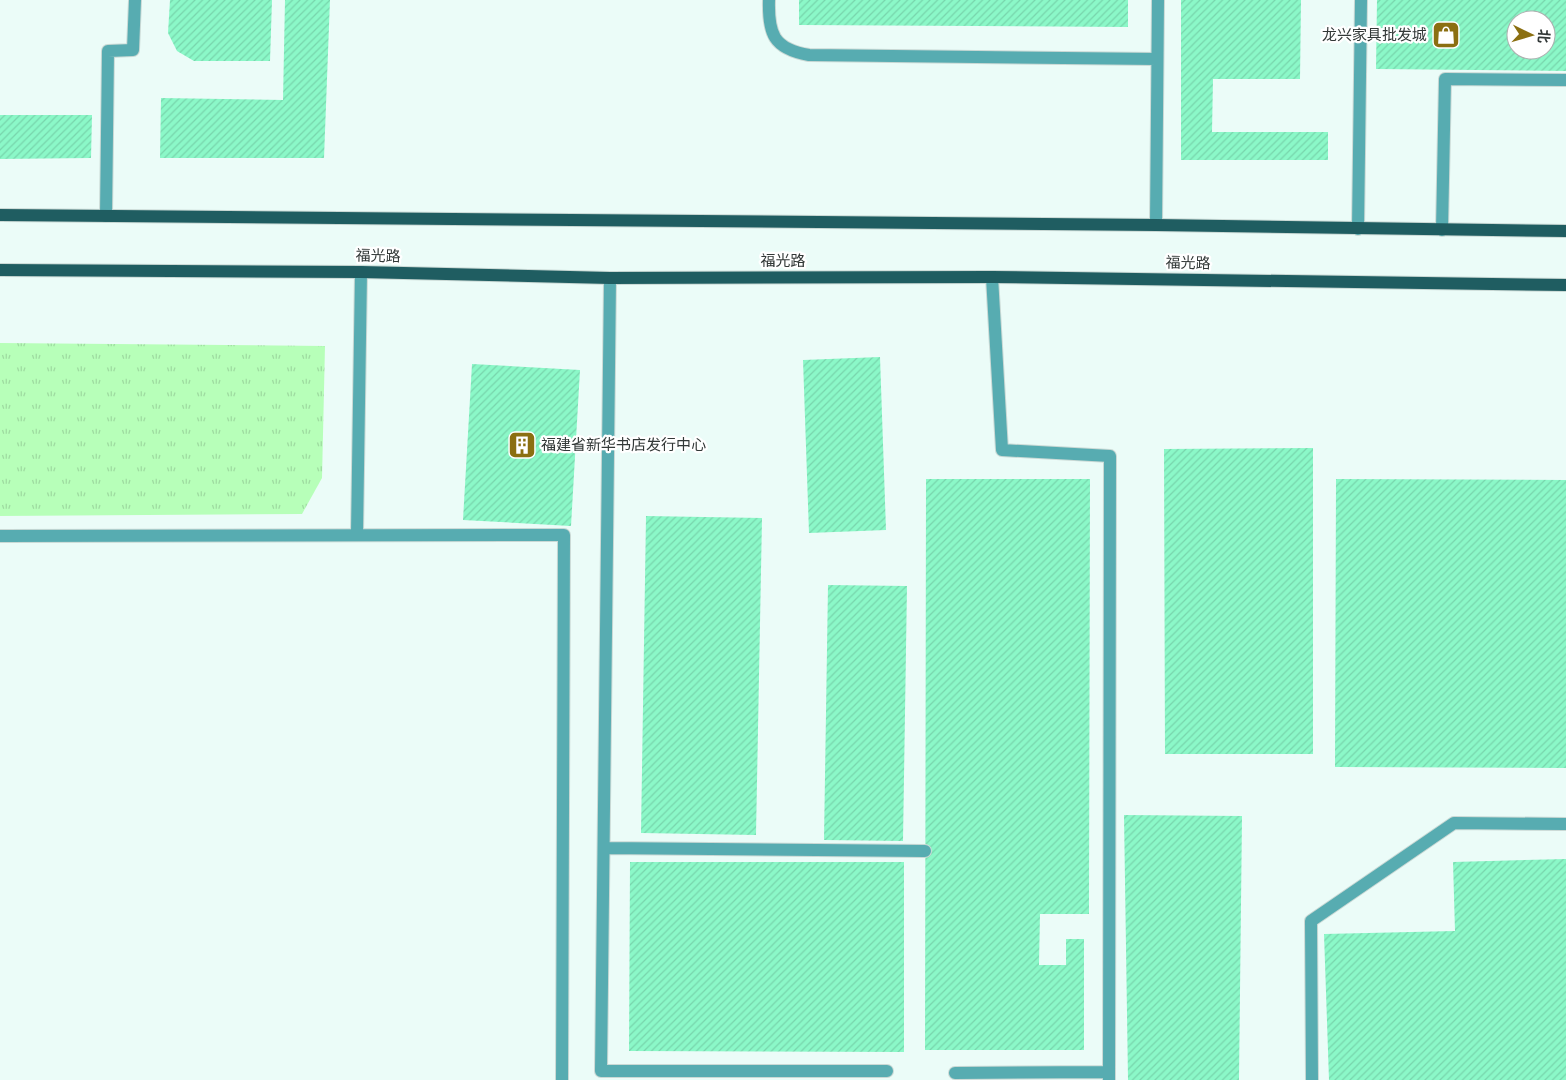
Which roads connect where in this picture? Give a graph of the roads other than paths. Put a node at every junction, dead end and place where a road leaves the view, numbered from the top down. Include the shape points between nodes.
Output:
1 (135, 0) edge
2 (769, 0) edge
3 (1158, 0) edge
4 (1362, 0) edge
5 (1157, 59) junction
6 (1566, 80) edge
7 (0, 215) edge
8 (106, 216) junction
9 (1156, 225) junction
10 (1358, 229) junction
11 (1442, 230) junction
12 (1566, 231) edge
13 (0, 270) edge
14 (362, 272) junction
15 (992, 277) junction
16 (610, 278) junction
17 (1566, 285) edge
18 (358, 534) junction
19 (0, 536) edge
20 (1566, 824) edge
21 (604, 848) junction
22 (925, 850) dead end
23 (888, 1071) dead end
24 (955, 1073) dead end
25 (1109, 1076) edge
26 (562, 1080) edge
27 (1312, 1080) edge

1 - 8 lane via 133,50 108,51
2 - 5 lane via 769,27 774,38 784,48 809,55
3 - 5 lane
4 - 10 lane
5 - 9 lane
6 - 11 lane via 1446,79
7 - 8 main road
8 - 9 main road
9 - 10 main road
10 - 11 main road
11 - 12 main road
13 - 14 main road, 福光路
14 - 16 main road, 福光路
14 - 18 lane
15 - 16 main road, 福光路
15 - 17 main road, 福光路
15 - 25 lane via 1002,450 1110,456
16 - 21 lane
18 - 19 lane
18 - 26 lane via 564,535
20 - 27 lane via 1454,823 1311,921
21 - 22 lane
21 - 23 lane via 601,1071
24 - 25 lane

